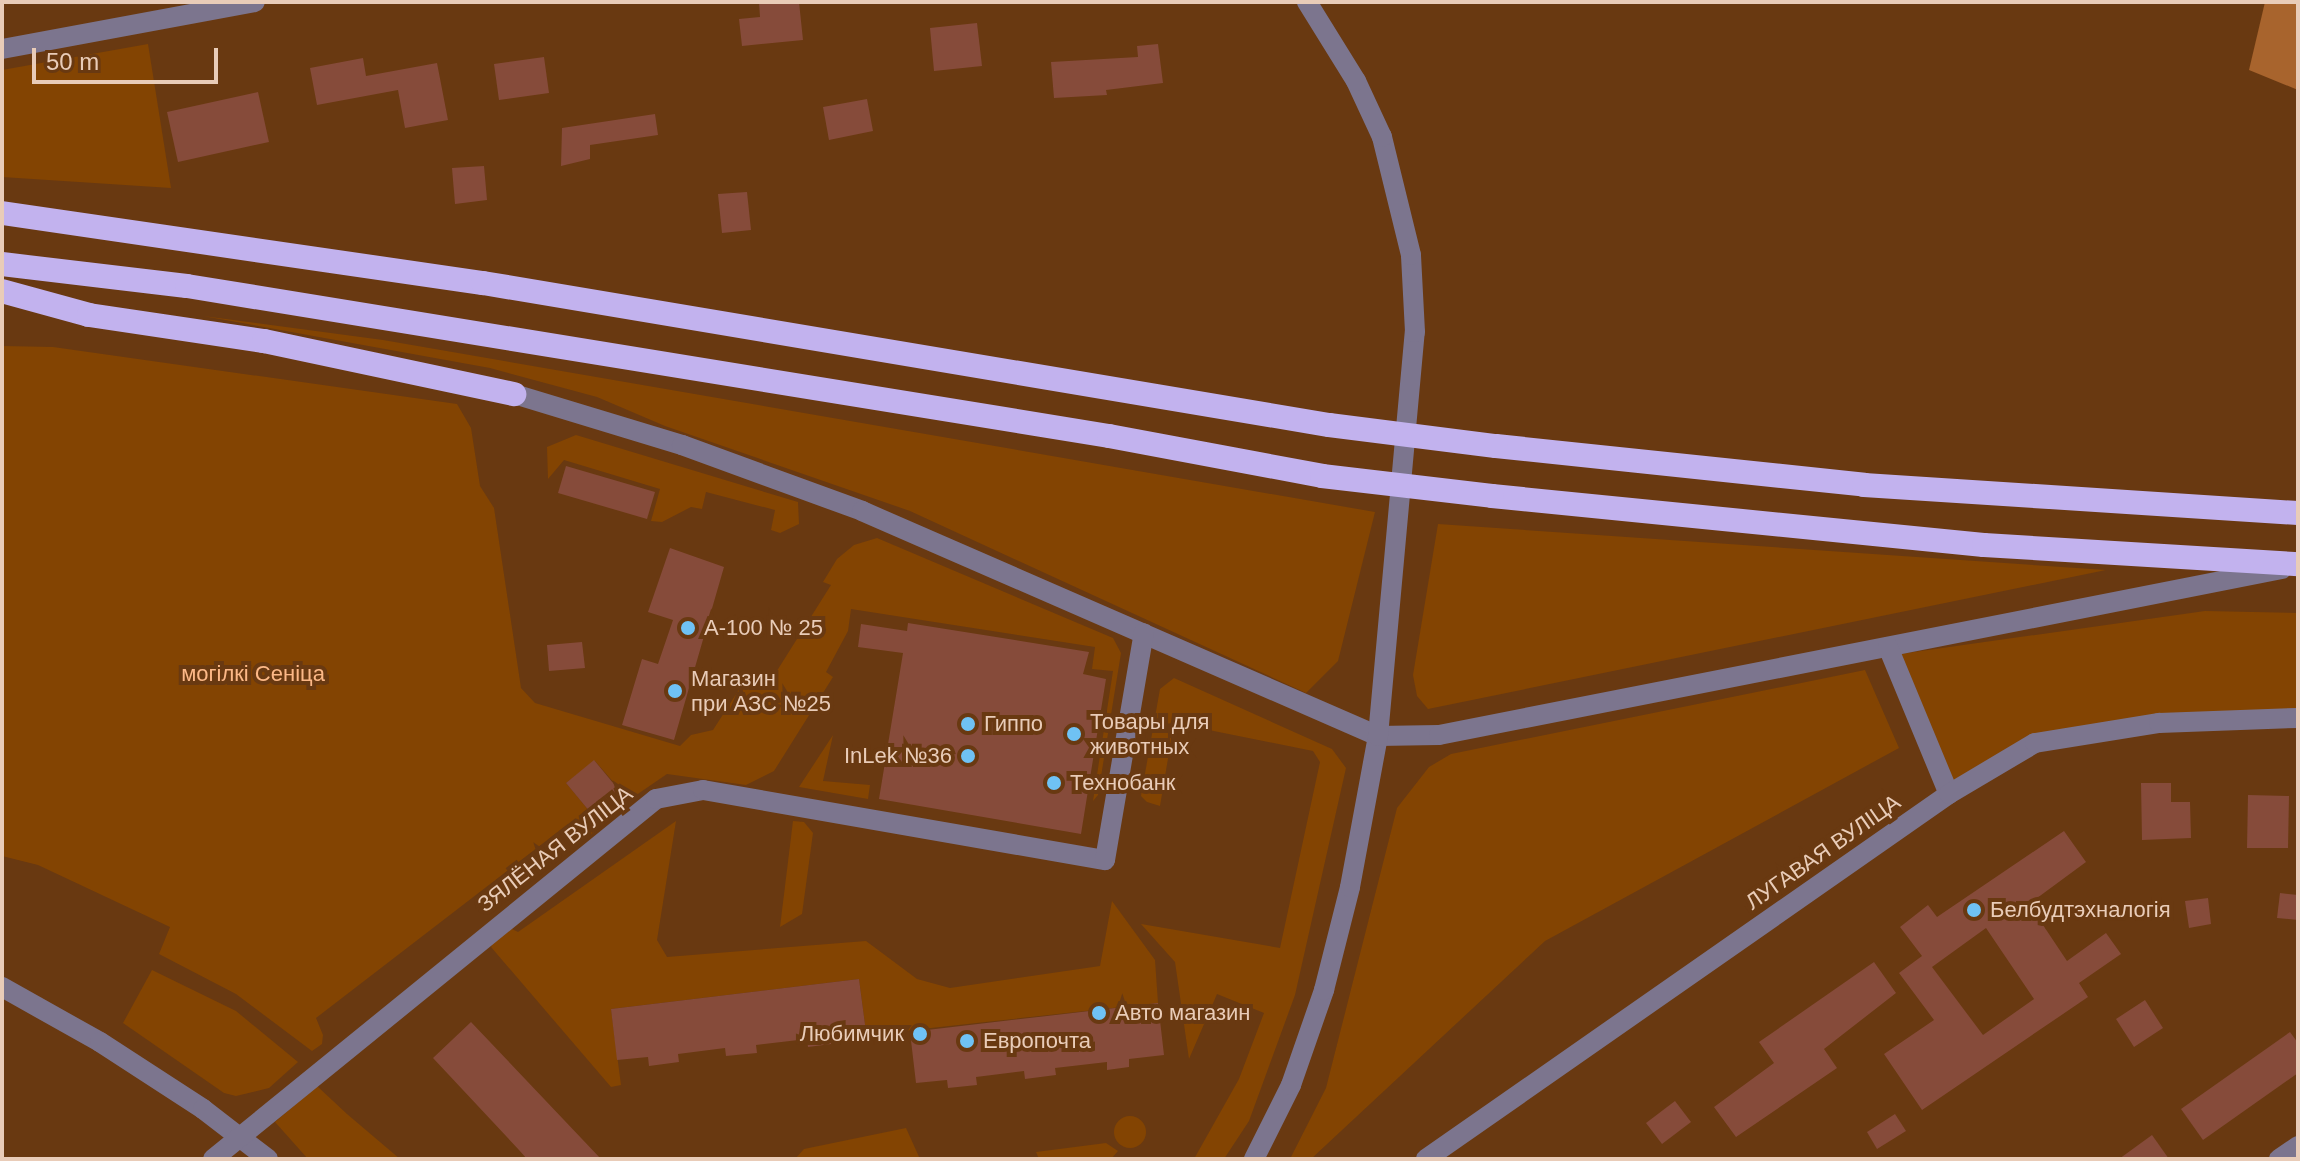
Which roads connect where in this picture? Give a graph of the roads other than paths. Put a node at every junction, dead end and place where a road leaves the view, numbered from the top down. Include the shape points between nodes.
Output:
1 (255, 2) edge
2 (1307, 2) edge
3 (2, 49) edge
4 (2, 213) edge
5 (2, 264) edge
6 (2, 291) edge
7 (514, 394) joint
8 (2298, 513) edge
9 (2298, 565) edge
10 (1144, 633) junction
11 (1888, 647) junction
12 (2298, 718) edge
13 (1378, 736) junction
14 (1949, 794) junction
15 (2, 987) edge
16 (239, 1136) junction
17 (2298, 1146) edge
18 (213, 1159) edge
19 (268, 1159) edge
20 (1254, 1159) edge
21 (1426, 1159) edge
22 (2279, 1159) edge

1 - 3 street
2 - 13 street via 1356,81 1382,137 1411,255 1413,374
4 - 8 highway, bridge via 483,283 1329,425 1864,485
5 - 9 highway, bridge via 376,317 1322,476 1984,545
6 - 7 highway via 89,315 264,341
7 - 10 street via 682,445 862,511
9 - 11 street
10 - 13 street
10 - 16 street, ЗЯЛЁНАЯ ВУЛІЦА via 1105,860 703,790 656,799
11 - 13 street via 1439,735
11 - 14 street
12 - 14 street, ЛУГАВАЯ ВУЛІЦА via 2159,723 2035,743
13 - 20 street via 1350,887 1324,990 1291,1085
14 - 21 street, ЛУГАВАЯ ВУЛІЦА
15 - 16 street via 100,1042
16 - 18 street
16 - 19 street
17 - 22 street

